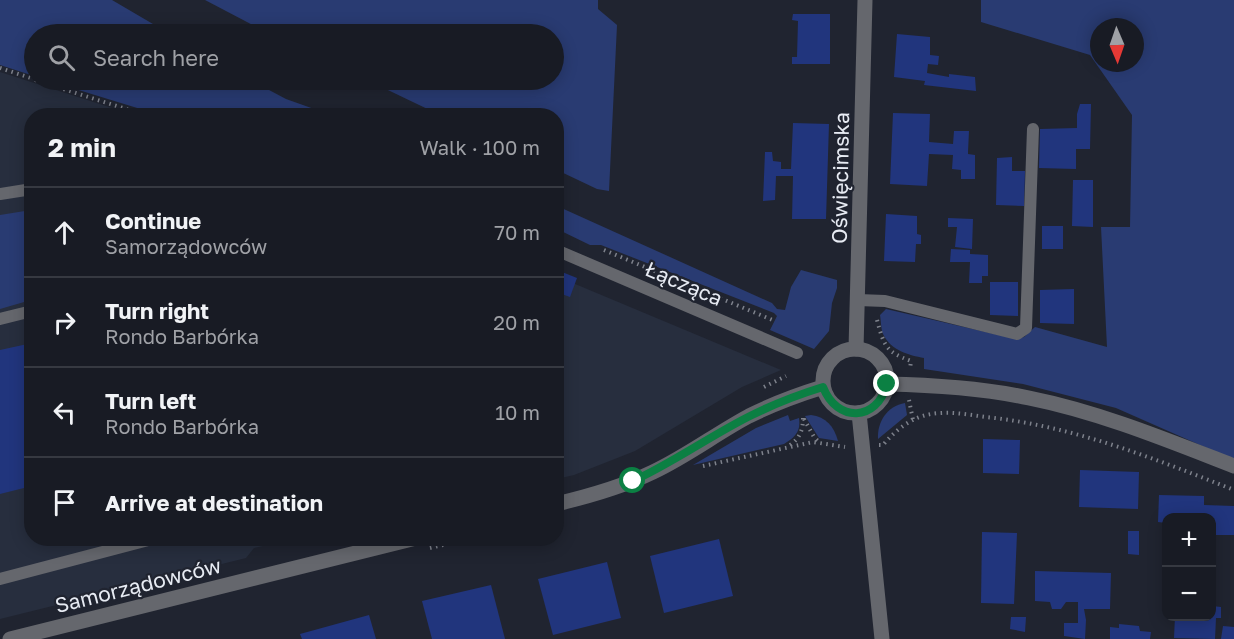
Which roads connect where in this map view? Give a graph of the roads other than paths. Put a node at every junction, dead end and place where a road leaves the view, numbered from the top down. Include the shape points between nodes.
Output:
1 (865, 4) edge
2 (1033, 129) dead end
3 (24, 190) edge
4 (0, 194) edge
5 (564, 253) edge
6 (858, 300) junction
7 (24, 313) edge
8 (0, 319) edge
9 (856, 349) junction
10 (797, 353) dead end
11 (887, 384) junction
12 (823, 387) junction
13 (859, 413) junction
14 (1234, 466) edge
15 (564, 502) edge
16 (126, 546) edge
17 (384, 546) edge
18 (0, 579) edge
19 (9, 639) edge
20 (882, 639) edge

1 - 6 street, Oświęcimska
2 - 6 lane via 1026,328 1017,334 885,301
3 - 4 lane
5 - 10 lane, Łącząca
6 - 9 street, Oświęcimska
7 - 8 lane
9 - 11 street via 875,356 886,373
9 - 12 street via 837,353 830,360 822,377
11 - 13 street via 878,403
11 - 14 street via 1030,398 1156,436
12 - 13 street via 836,407
12 - 15 street via 793,395 749,416 633,481
13 - 20 street
16 - 18 lane
17 - 19 street, Samorządowców

